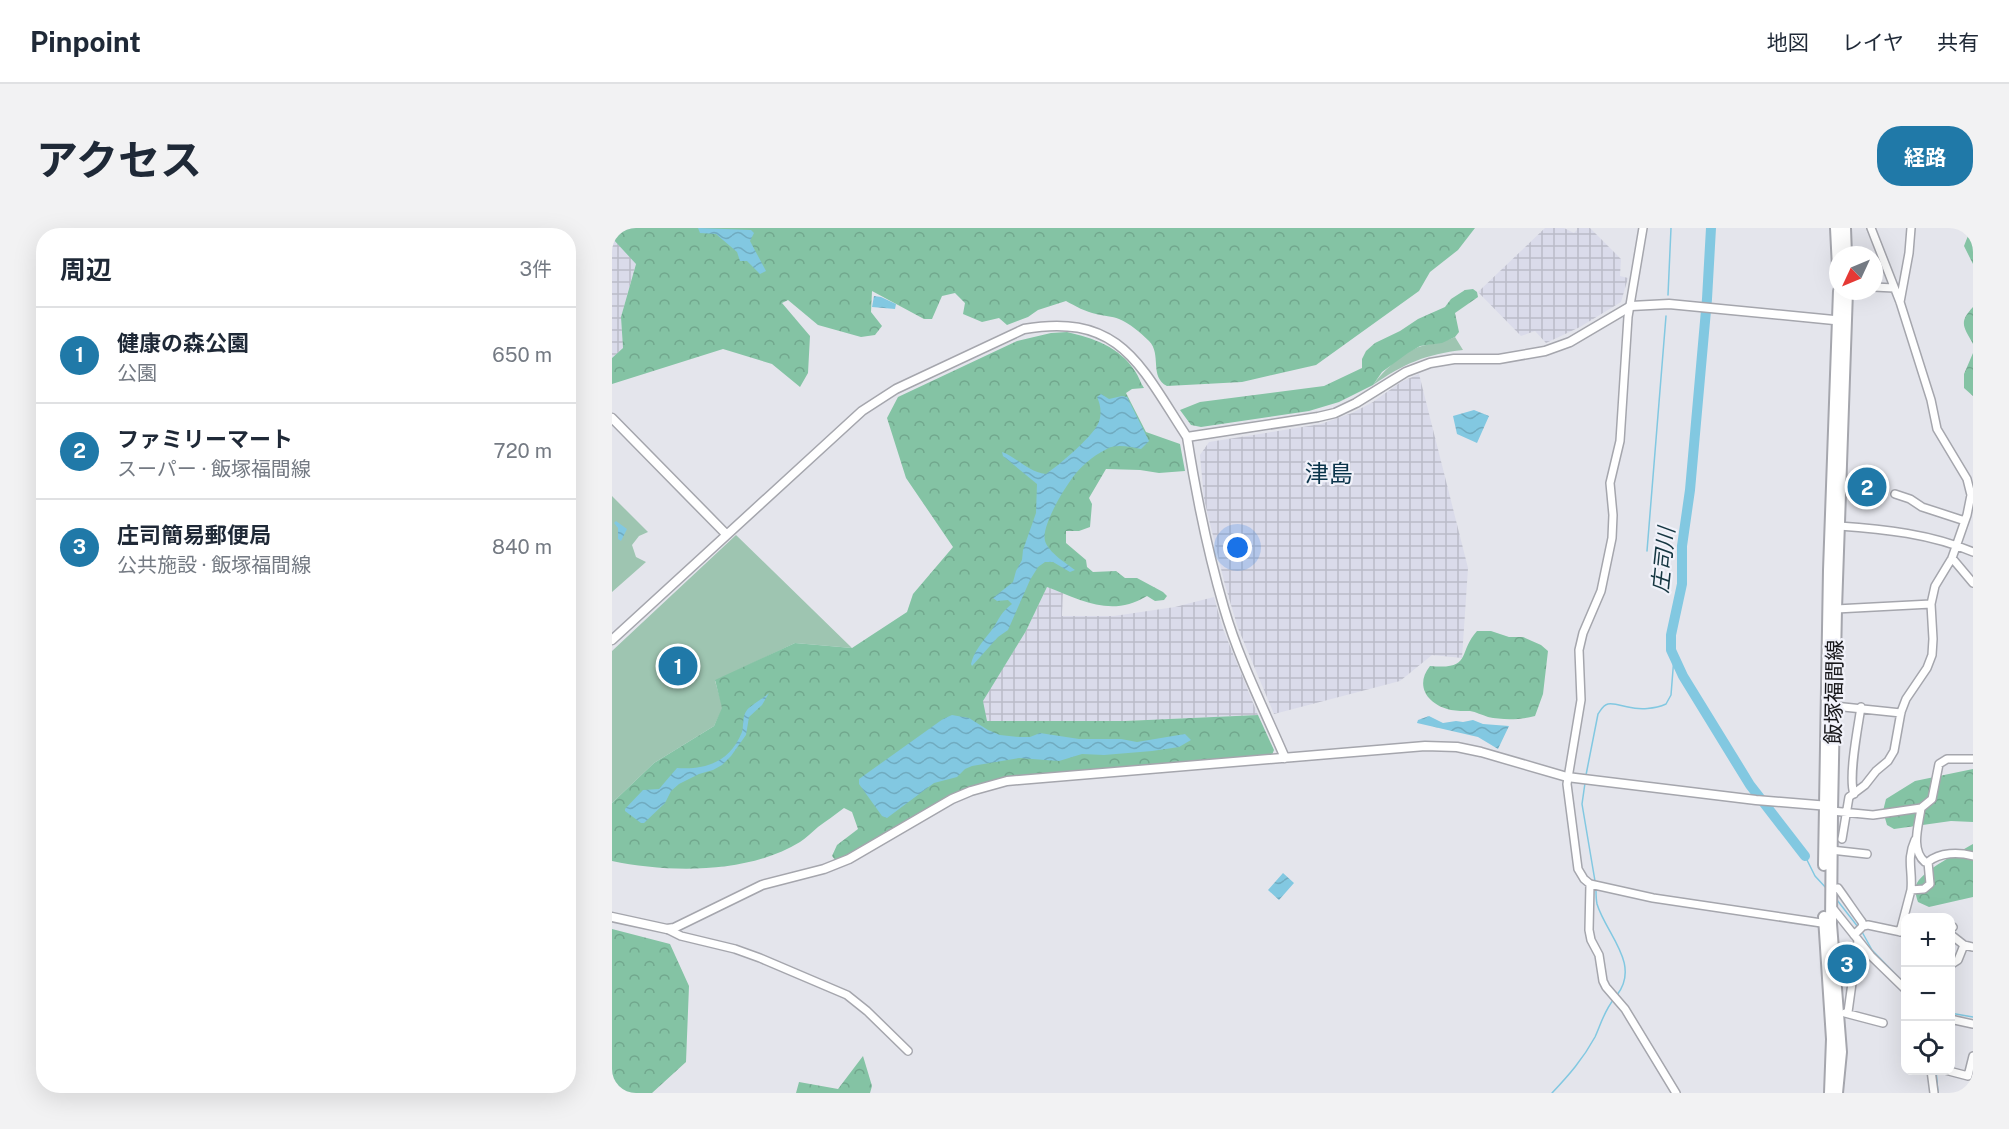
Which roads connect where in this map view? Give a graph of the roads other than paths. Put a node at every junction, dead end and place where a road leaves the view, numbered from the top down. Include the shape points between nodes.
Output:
1 (1643, 228) edge
2 (1836, 228) edge
3 (1845, 228) edge
4 (1871, 228) edge
5 (1911, 228) edge
6 (1837, 246) edge
7 (1846, 246) edge
8 (1883, 287) edge
9 (1894, 288) junction
10 (1840, 300) edge
11 (1846, 300) edge
12 (1900, 302) junction
13 (1631, 306) junction
14 (1843, 321) junction
15 (612, 418) edge
16 (1185, 435) junction
17 (1895, 494) dead end
18 (1972, 495) edge
19 (1965, 521) junction
20 (1839, 526) junction
21 (726, 534) junction
22 (1957, 545) junction
23 (1973, 552) edge
24 (1952, 558) junction
25 (1973, 583) edge
26 (1931, 604) junction
27 (1836, 609) junction
28 (612, 640) edge
29 (1834, 706) junction
30 (1861, 707) junction
31 (1901, 713) junction
32 (1285, 758) junction
33 (1973, 759) edge
34 (1567, 777) junction
35 (1854, 794) junction
36 (1829, 808) junction
37 (1921, 808) junction
38 (1846, 813) junction
39 (1917, 836) junction
40 (1842, 839) dead end
41 (1832, 850) junction
42 (1867, 854) dead end
43 (1973, 856) edge
44 (1928, 862) junction
45 (1590, 884) junction
46 (1831, 889) junction
47 (1911, 890) junction
48 (1831, 906) junction
49 (1907, 913) edge
50 (612, 918) edge
51 (1827, 924) junction
52 (1863, 926) junction
53 (667, 929) junction
54 (1901, 933) edge
55 (1955, 934) edge
56 (1856, 938) junction
57 (1964, 945) junction
58 (1973, 947) edge
59 (1955, 962) edge
60 (1901, 986) edge
61 (1844, 1013) junction
62 (1955, 1020) edge
63 (1882, 1023) dead end
64 (1973, 1024) edge
65 (908, 1051) dead end
66 (1973, 1056) edge
67 (1955, 1073) edge
68 (1932, 1075) edge
69 (1676, 1093) edge
70 (1830, 1093) edge
71 (1837, 1093) edge
72 (1934, 1093) edge

1 - 13 street
2 - 6 main road
3 - 7 main road
4 - 9 street
5 - 12 street
8 - 9 street
9 - 12 street
10 - 14 main road, 飯塚福間線
11 - 14 main road, 飯塚福間線
12 - 18 street via 1937,429 1967,479
13 - 14 street via 1700,307
13 - 16 street via 1570,342 1545,351 1430,363 1335,413
13 - 34 street via 1620,441 1610,483 1612,538 1601,591 1579,650 1581,700
14 - 20 main road, 飯塚福間線
14 - 36 main road, 飯塚福間線 via 1829,570
15 - 21 street
16 - 21 street via 1143,370 1127,351 1108,338 1066,324 1024,329 878,399
16 - 32 street via 1224,609
17 - 19 street
18 - 19 street
19 - 22 street
20 - 22 street via 1879,528
20 - 27 main road, 飯塚福間線
21 - 28 street
22 - 23 street
22 - 24 street
24 - 25 street
24 - 26 street via 1935,586
26 - 27 street
26 - 31 street via 1932,655
27 - 29 main road, 飯塚福間線
29 - 30 street
29 - 36 main road, 飯塚福間線
30 - 31 street
30 - 35 street
31 - 35 street via 1894,751
32 - 34 street via 1425,746 1457,747
32 - 53 street via 989,785 952,799 849,859 762,885
33 - 37 street via 1947,759 1939,764 1932,799
34 - 36 street
34 - 45 street via 1578,869
35 - 38 street via 1849,797
36 - 38 street
36 - 41 main road, 飯塚福間線
36 - 51 main road, 飯塚福間線
37 - 38 street via 1873,815
37 - 39 street
38 - 40 street
39 - 44 street via 1919,855
39 - 47 street via 1909,853
41 - 42 street
41 - 46 main road, 飯塚福間線
43 - 44 street via 1939,855
44 - 47 street via 1930,884
45 - 51 street via 1653,898
45 - 69 street via 1589,930 1599,955 1603,981 1625,1009
46 - 48 main road, 飯塚福間線
46 - 52 street via 1838,888
47 - 49 street
48 - 51 main road, 飯塚福間線
48 - 56 street
50 - 53 street
51 - 61 main road, 飯塚福間線
51 - 70 main road, 飯塚福間線
52 - 54 street
52 - 56 street
53 - 65 street via 760,957 847,995
55 - 57 street
56 - 60 street
56 - 61 street
57 - 58 street
57 - 59 street
61 - 63 street
61 - 71 main road, 飯塚福間線
62 - 64 street
66 - 67 street via 1968,1076
68 - 72 street

